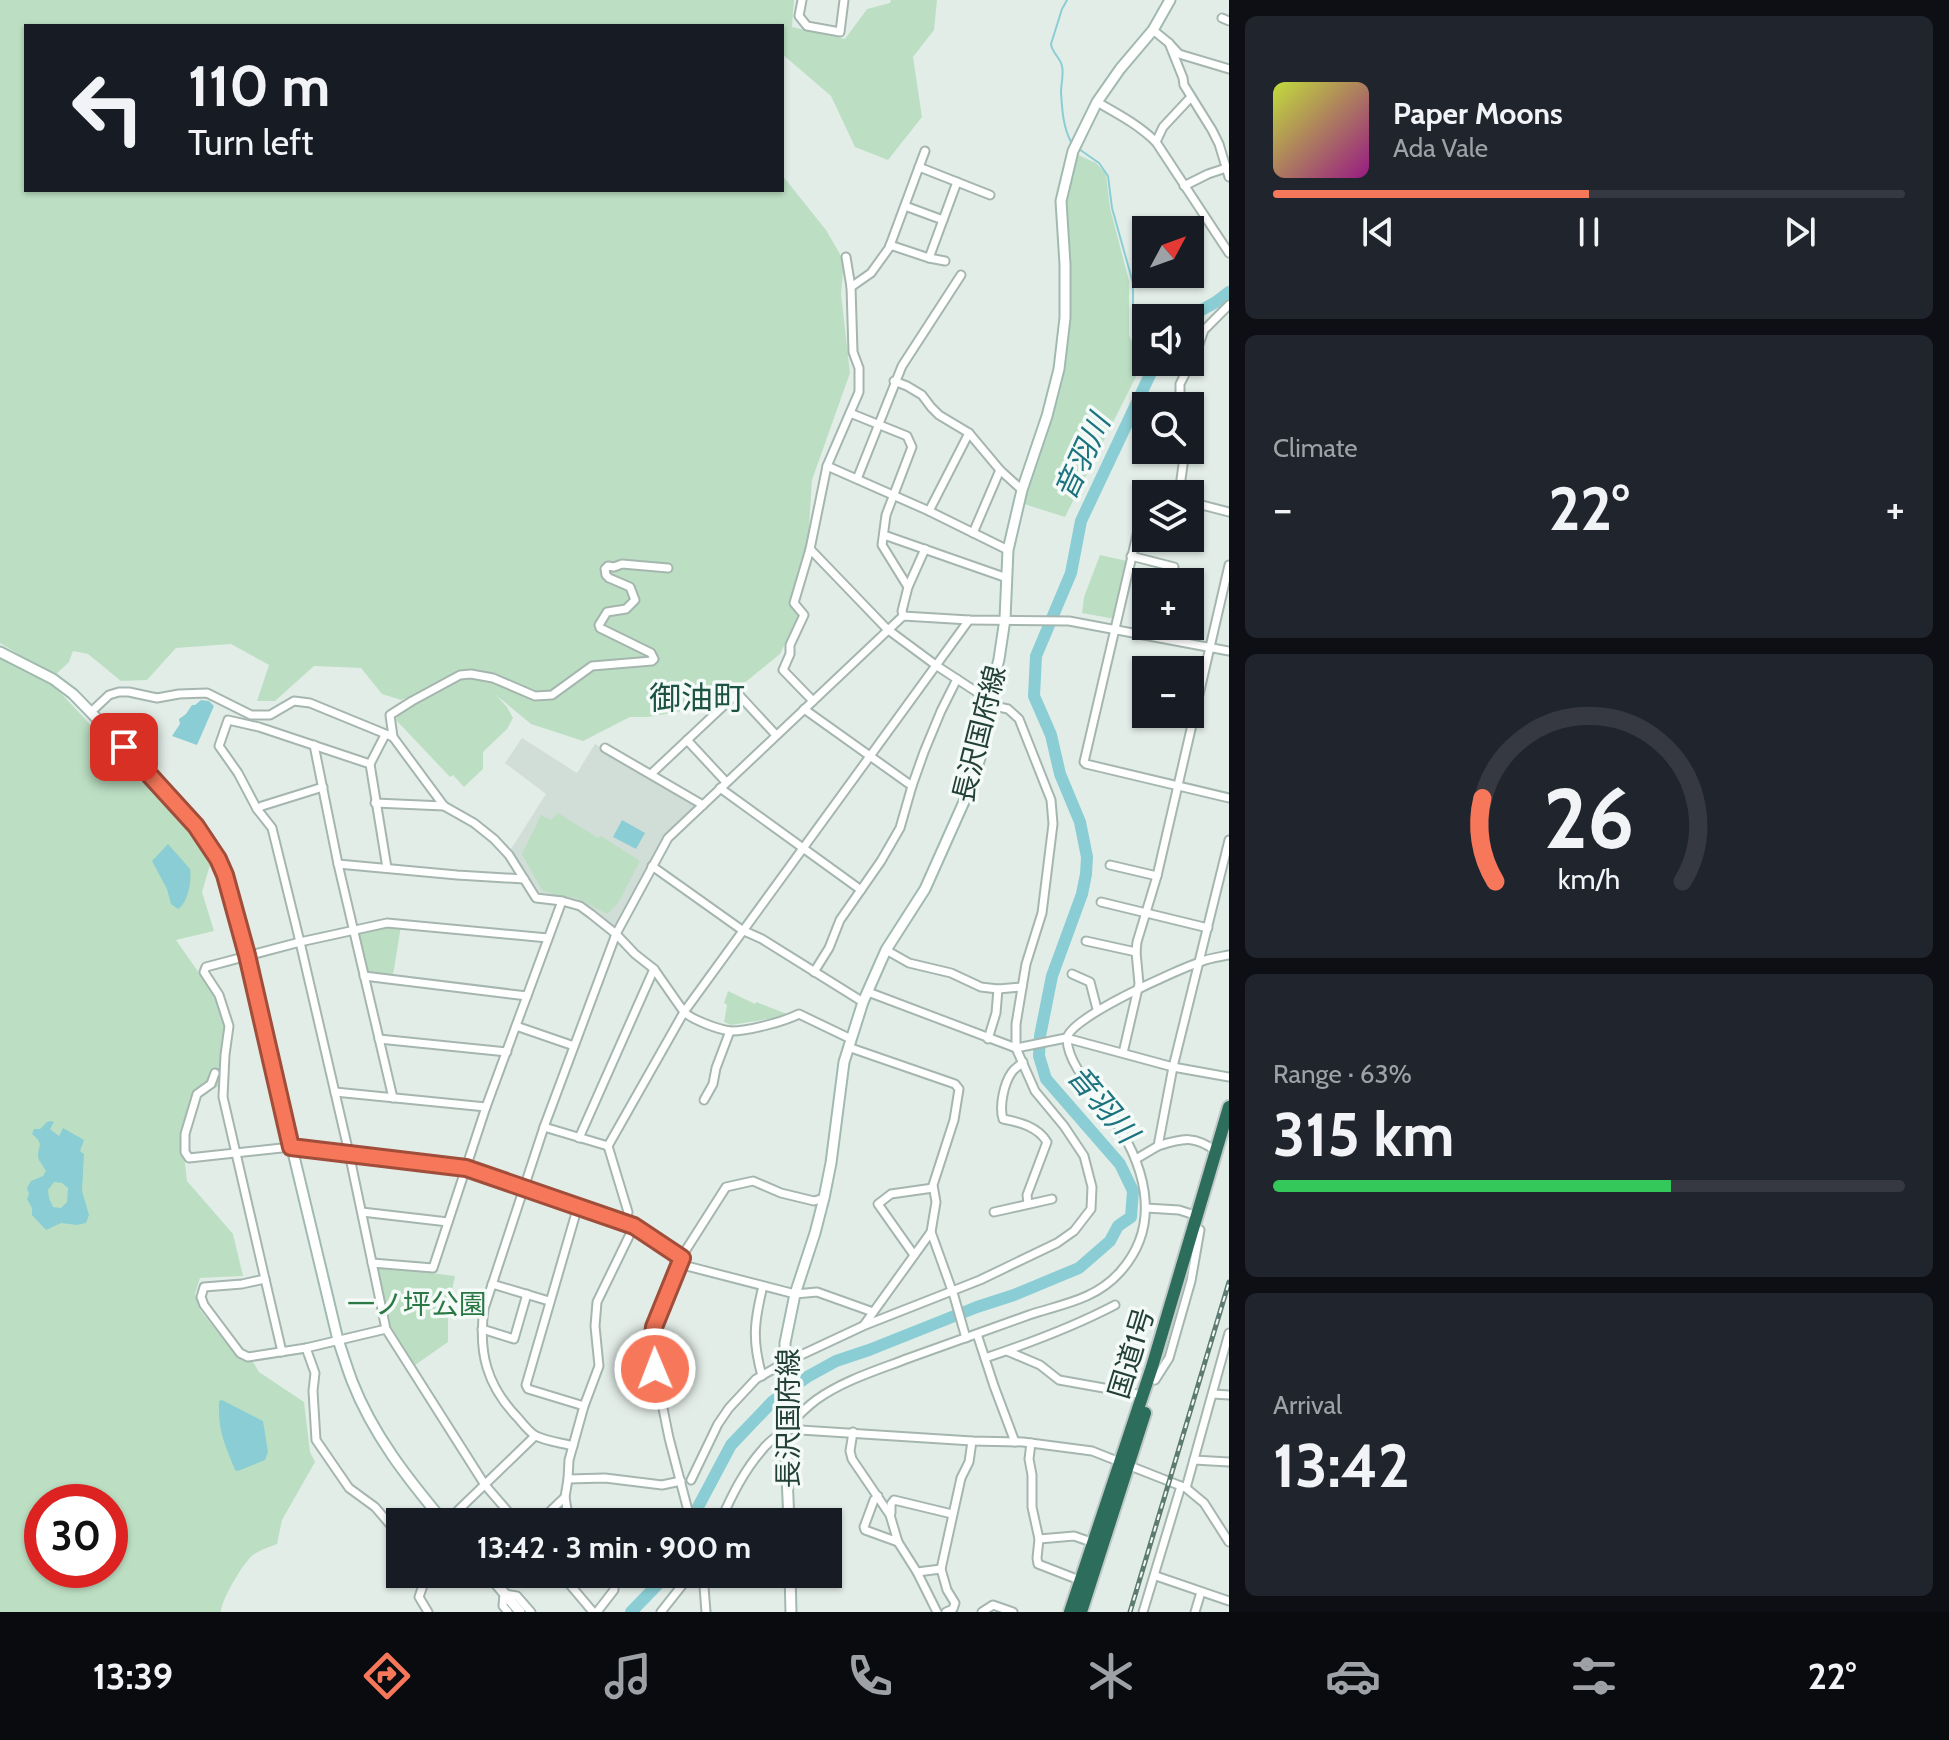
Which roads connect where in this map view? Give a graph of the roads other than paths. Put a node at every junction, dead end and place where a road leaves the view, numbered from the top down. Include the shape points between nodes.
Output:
1 (802, 0) edge
2 (844, 0) edge
3 (1170, 0) edge
4 (1153, 30) junction
5 (1169, 43) junction
6 (1229, 69) edge
7 (1191, 97) junction
8 (1097, 102) junction
9 (1156, 142) junction
10 (925, 151) dead end
11 (919, 167) junction
12 (1228, 171) edge
13 (957, 182) junction
14 (1184, 186) junction
15 (990, 195) dead end
16 (905, 206) junction
17 (943, 220) junction
18 (890, 245) junction
19 (1229, 253) edge
20 (846, 257) dead end
21 (929, 258) junction
22 (945, 261) dead end
23 (961, 275) dead end
24 (851, 287) junction
25 (1229, 305) edge
26 (894, 381) junction
27 (1180, 392) edge
28 (850, 413) junction
29 (879, 424) junction
30 (969, 433) junction
31 (827, 466) junction
32 (1000, 470) junction
33 (857, 479) junction
34 (1022, 490) junction
35 (893, 496) junction
36 (1204, 506) edge
37 (929, 511) junction
38 (1229, 512) edge
39 (973, 533) junction
40 (884, 535) junction
41 (810, 549) junction
42 (925, 549) junction
43 (1008, 550) junction
44 (1132, 552) edge
45 (1131, 556) junction
46 (1229, 565) edge
47 (668, 568) dead end
48 (1174, 568) edge
49 (1007, 578) junction
50 (908, 587) junction
51 (903, 616) junction
52 (1005, 619) junction
53 (969, 620) junction
54 (887, 629) junction
55 (1115, 629) junction
56 (1132, 632) edge
57 (1175, 640) edge
58 (1210, 647) junction
59 (1229, 651) edge
60 (0, 652) edge
61 (937, 666) junction
62 (957, 679) junction
63 (989, 700) junction
64 (813, 701) junction
65 (804, 709) junction
66 (91, 712) junction
67 (776, 735) junction
68 (389, 736) junction
69 (687, 740) junction
70 (314, 745) junction
71 (605, 748) dead end
72 (870, 756) junction
73 (370, 764) junction
74 (651, 774) junction
75 (723, 785) junction
76 (912, 786) junction
77 (1178, 786) junction
78 (323, 787) junction
79 (1229, 798) edge
80 (375, 803) junction
81 (703, 805) junction
82 (444, 806) junction
83 (257, 809) junction
84 (1229, 840) edge
85 (802, 848) junction
86 (338, 864) junction
87 (1110, 865) dead end
88 (652, 866) junction
89 (387, 868) junction
90 (1157, 876) junction
91 (524, 879) junction
92 (861, 890) junction
93 (562, 901) junction
94 (1101, 902) dead end
95 (1147, 913) junction
96 (1208, 928) junction
97 (353, 930) junction
98 (742, 930) junction
99 (616, 934) junction
100 (548, 938) junction
101 (1086, 941) dead end
102 (300, 942) junction
103 (886, 950) junction
104 (1136, 952) junction
105 (247, 955) junction
106 (1229, 955) edge
107 (1200, 961) junction
108 (654, 969) junction
109 (814, 972) junction
110 (1072, 974) dead end
111 (364, 976) junction
112 (1022, 987) junction
113 (998, 989) junction
114 (1137, 991) junction
115 (527, 996) junction
116 (865, 997) junction
117 (1097, 1009) junction
118 (684, 1012) junction
119 (516, 1026) junction
120 (730, 1031) junction
121 (1065, 1038) junction
122 (379, 1039) junction
123 (988, 1039) junction
124 (850, 1043) junction
125 (574, 1046) junction
126 (1019, 1048) junction
127 (507, 1052) junction
128 (1123, 1053) junction
129 (1023, 1062) junction
130 (1173, 1067) junction
131 (215, 1073) dead end
132 (1229, 1077) edge
133 (335, 1092) junction
134 (393, 1098) junction
135 (704, 1100) dead end
136 (486, 1107) junction
137 (1229, 1107) edge
138 (544, 1127) junction
139 (1229, 1130) edge
140 (579, 1138) junction
141 (608, 1146) junction
142 (1158, 1146) junction
143 (291, 1147) junction
144 (1217, 1152) junction
145 (234, 1153) junction
146 (349, 1153) junction
147 (1136, 1159) junction
148 (466, 1168) junction
149 (523, 1186) junction
150 (933, 1188) junction
151 (824, 1198) junction
152 (1052, 1199) dead end
153 (1028, 1204) junction
154 (578, 1206) junction
155 (1146, 1208) junction
156 (362, 1212) junction
157 (994, 1212) dead end
158 (448, 1222) junction
159 (626, 1223) junction
160 (1199, 1223) junction
161 (634, 1226) junction
162 (931, 1232) junction
163 (914, 1255) junction
164 (681, 1261) junction
165 (372, 1263) junction
166 (265, 1279) junction
167 (492, 1284) junction
168 (763, 1286) junction
169 (953, 1293) junction
170 (527, 1294) junction
171 (795, 1294) junction
172 (549, 1301) junction
173 (1115, 1305) dead end
174 (873, 1312) junction
175 (863, 1326) junction
176 (386, 1329) junction
177 (482, 1329) junction
178 (1229, 1333) edge
179 (977, 1334) junction
180 (965, 1336) junction
181 (338, 1340) junction
182 (306, 1348) junction
183 (1007, 1351) junction
184 (282, 1352) junction
185 (985, 1358) junction
186 (1226, 1360) edge
187 (784, 1364) junction
188 (762, 1376) junction
189 (1213, 1394) junction
190 (1143, 1395) junction
191 (1229, 1395) edge
192 (584, 1406) junction
193 (785, 1426) junction
194 (853, 1432) junction
195 (535, 1436) junction
196 (972, 1441) junction
197 (1015, 1442) junction
198 (1031, 1443) junction
199 (573, 1446) junction
200 (1194, 1460) junction
201 (1229, 1462) edge
202 (1125, 1464) junction
203 (568, 1479) junction
204 (691, 1480) dead end
205 (681, 1481) junction
206 (485, 1485) junction
207 (1184, 1487) junction
208 (878, 1496) junction
209 (565, 1497) junction
210 (433, 1508) edge
211 (460, 1508) edge
212 (505, 1508) edge
213 (554, 1508) edge
214 (567, 1508) edge
215 (687, 1508) edge
216 (727, 1508) edge
217 (788, 1508) edge
218 (952, 1514) junction
219 (890, 1515) junction
220 (386, 1520) edge
221 (1039, 1539) junction
222 (898, 1542) junction
223 (1229, 1542) edge
224 (1094, 1543) junction
225 (941, 1569) junction
226 (917, 1572) junction
227 (1156, 1576) junction
228 (1074, 1578) dead end
229 (422, 1588) edge
230 (499, 1588) edge
231 (574, 1588) edge
232 (614, 1588) edge
233 (680, 1588) edge
234 (704, 1588) edge
235 (790, 1588) edge
236 (1201, 1592) junction
237 (504, 1594) junction
238 (1229, 1601) edge
239 (953, 1611) edge
240 (428, 1612) edge
241 (508, 1612) edge
242 (520, 1612) edge
243 (531, 1612) edge
244 (595, 1612) edge
245 (661, 1612) edge
246 (706, 1612) edge
247 (791, 1612) edge
248 (937, 1612) edge
249 (982, 1612) edge
250 (1013, 1612) edge
251 (1070, 1612) edge
252 (1081, 1612) edge
253 (1143, 1612) edge
254 (1195, 1612) edge

1 - 2 street via 799,16 807,26 840,32
3 - 4 main road, 長沢国府線
4 - 5 street
4 - 8 main road, 長沢国府線
5 - 6 street via 1179,54
5 - 7 street
7 - 9 street
7 - 12 street via 1212,130
8 - 9 street
8 - 34 main road, 長沢国府線 via 1075,147 1061,201 1065,305 1059,369
9 - 14 street
10 - 11 street
11 - 13 street
11 - 16 street
12 - 14 street
13 - 15 street
13 - 17 street
14 - 19 street
16 - 17 street
16 - 18 street
17 - 21 street
18 - 21 street
18 - 24 street via 871,273
20 - 24 street
21 - 22 street
23 - 26 street
24 - 28 street via 859,392
25 - 27 street via 1204,330
26 - 29 street
26 - 30 street via 922,395 939,415
28 - 29 street
28 - 31 street
29 - 33 street
29 - 35 street via 907,436 912,447
30 - 32 street
30 - 37 street
31 - 33 street
31 - 41 street
32 - 34 street
32 - 39 street
33 - 35 street
34 - 43 main road, 長沢国府線
35 - 37 street
35 - 40 street
36 - 38 street
37 - 39 street
39 - 43 street
40 - 42 street
40 - 50 street via 882,545
41 - 54 street
41 - 64 street via 794,603 804,615 783,670
42 - 49 street
42 - 50 street
43 - 49 main road, 長沢国府線
44 - 45 street
45 - 48 street
45 - 55 street
46 - 58 street
47 - 68 street via 622,564 605,569 609,578 630,587 635,600 626,609 607,612 600,628 651,653 652,661 592,666 542,697 482,675 460,675 390,715
49 - 52 main road, 長沢国府線
50 - 51 street
51 - 53 street
51 - 54 street
52 - 53 street
52 - 55 street
52 - 63 main road, 長沢国府線
53 - 61 street
54 - 61 street
54 - 64 street
55 - 56 street
55 - 77 street via 1084,762
57 - 58 street
58 - 59 street
58 - 77 street
60 - 66 main road via 53,679
61 - 62 street
61 - 72 street
62 - 63 street
62 - 76 street
63 - 103 main road, 長沢国府線 via 971,786 925,889
63 - 112 street via 1019,719 1051,800 1042,913
64 - 65 street
65 - 67 street
65 - 72 street
66 - 68 street via 119,692 157,698 207,693 251,715 270,715 294,701 310,703
66 - 105 main road via 206,840 225,875
67 - 69 street via 739,695
67 - 75 street
68 - 73 street
68 - 82 street
69 - 74 street
69 - 75 street
70 - 73 street
70 - 78 street
70 - 83 street via 228,720 219,746
71 - 74 street
72 - 76 street
72 - 85 street
73 - 80 street
74 - 81 street
75 - 81 street
75 - 85 street
76 - 92 street via 900,828
77 - 79 street
77 - 90 street
78 - 83 street
78 - 86 street
80 - 82 street
80 - 89 street
81 - 88 street via 668,838
82 - 91 street via 494,839
83 - 102 street via 272,828
84 - 96 street
85 - 92 street
85 - 98 street
86 - 89 street
86 - 97 street
87 - 90 street
88 - 98 street
88 - 99 street
89 - 91 street
90 - 95 street
91 - 93 street via 536,898
92 - 109 street
93 - 99 street via 580,906
93 - 100 street
94 - 95 street
95 - 96 street
95 - 104 street
96 - 107 street
97 - 100 street via 387,923
97 - 102 street
97 - 111 street
98 - 109 street
98 - 118 street
99 - 108 street
99 - 125 street
100 - 115 street
101 - 104 street
102 - 105 street
102 - 133 street
103 - 113 street via 909,963
103 - 116 main road, 長沢国府線
104 - 114 street
105 - 143 main road
105 - 145 street via 204,972 229,1026 223,1097
106 - 107 street
107 - 114 street
107 - 130 street
108 - 118 street
108 - 140 street
109 - 116 street
110 - 117 street via 1090,982
111 - 115 street
111 - 122 street
112 - 113 street
112 - 126 street via 1016,1024
113 - 123 street
114 - 117 street
114 - 128 street
115 - 119 street
116 - 123 street
116 - 124 main road, 長沢国府線
117 - 121 street
118 - 120 street
118 - 141 street
119 - 125 street
119 - 127 street
120 - 124 street via 799,1014
120 - 135 street
121 - 126 street
121 - 128 street
121 - 147 street via 1089,1087
122 - 127 street
122 - 134 street
123 - 126 street
124 - 150 street via 959,1089
124 - 151 main road, 長沢国府線
125 - 138 street
126 - 129 street
127 - 136 street
128 - 130 street
129 - 153 street via 1012,1072 1001,1114 1047,1142
129 - 169 street via 1035,1091 1084,1156 1091,1209 1057,1243
130 - 132 street
130 - 142 street
131 - 145 street via 211,1084 197,1094 185,1152 189,1158
133 - 134 street
133 - 146 street
134 - 136 street
136 - 148 street
137 - 144 highway, 国道1号
138 - 140 street
138 - 149 street
139 - 160 highway, 国道1号
140 - 141 street
141 - 159 street via 628,1212
142 - 144 street via 1195,1139
142 - 147 street
143 - 145 street
143 - 146 street
143 - 181 main road
144 - 160 highway, 国道1号
145 - 166 street
146 - 148 street
146 - 156 street
147 - 155 street
148 - 149 street
148 - 158 street
149 - 154 street
149 - 167 street
150 - 162 street
150 - 163 street via 891,1194 878,1204
151 - 164 street via 792,1196 753,1181 726,1187
151 - 171 main road, 長沢国府線
152 - 153 street
153 - 157 street
154 - 159 street
154 - 172 street
155 - 160 street via 1179,1210
155 - 179 street via 1130,1260 1104,1288
156 - 158 street
156 - 165 street
158 - 165 street via 433,1268
159 - 161 street
160 - 190 highway, 国道1号
160 - 202 highway, 国道1号 via 1155,1380
161 - 164 street
161 - 192 street via 597,1302 599,1366
162 - 163 street
162 - 169 street
163 - 174 street
164 - 168 street
164 - 205 street via 652,1342
165 - 176 street
166 - 184 street
166 - 184 street via 204,1287 201,1297 240,1353 248,1357
167 - 170 street
167 - 177 street
168 - 171 street
168 - 188 street via 754,1342
169 - 175 street
169 - 180 street
170 - 172 street
170 - 177 street via 514,1339
171 - 174 street via 817,1292
171 - 187 main road, 長沢国府線
172 - 192 street via 526,1385
173 - 183 street
174 - 175 street
175 - 187 street
176 - 181 street
176 - 206 street
177 - 195 street via 492,1384
178 - 186 street
179 - 180 street
179 - 185 street
180 - 193 street via 841,1385
181 - 182 street
181 - 210 main road via 369,1417
182 - 184 street
182 - 220 street via 315,1373 316,1440 349,1488
183 - 185 street
183 - 190 street via 1059,1380
185 - 197 street
186 - 189 street
187 - 188 street
187 - 193 main road, 長沢国府線
188 - 204 street via 718,1424
189 - 191 street
189 - 200 street
190 - 202 highway, 国道1号
192 - 199 street
193 - 194 street
193 - 216 street via 761,1450
193 - 217 main road, 長沢国府線
194 - 196 street
194 - 208 street via 852,1459
195 - 199 street
195 - 206 street
196 - 197 street
196 - 218 street
197 - 198 street
198 - 202 street via 1092,1451
198 - 221 street via 1032,1507
199 - 203 street
200 - 201 street
200 - 207 street
202 - 207 street
202 - 224 highway, 国道1号
202 - 252 highway, 国道1号
203 - 205 street via 662,1485
203 - 209 street
205 - 215 street
206 - 211 street
206 - 212 street
207 - 223 street via 1204,1503
207 - 227 street
208 - 219 street
208 - 222 street via 865,1530
209 - 213 street
209 - 214 street
218 - 219 street via 894,1500
218 - 225 street
219 - 222 street
221 - 224 street via 1074,1536
221 - 228 street via 1038,1564
222 - 226 street
224 - 251 highway, 国道1号
225 - 226 street
225 - 239 street via 955,1603
226 - 248 street
227 - 236 street
227 - 253 street
229 - 240 street via 419,1597
230 - 237 main road
231 - 244 street
232 - 244 street
233 - 245 street
234 - 246 street
235 - 247 main road
236 - 238 street
236 - 254 street
237 - 241 street
237 - 242 main road
237 - 243 street via 517,1596
249 - 250 street via 993,1605

